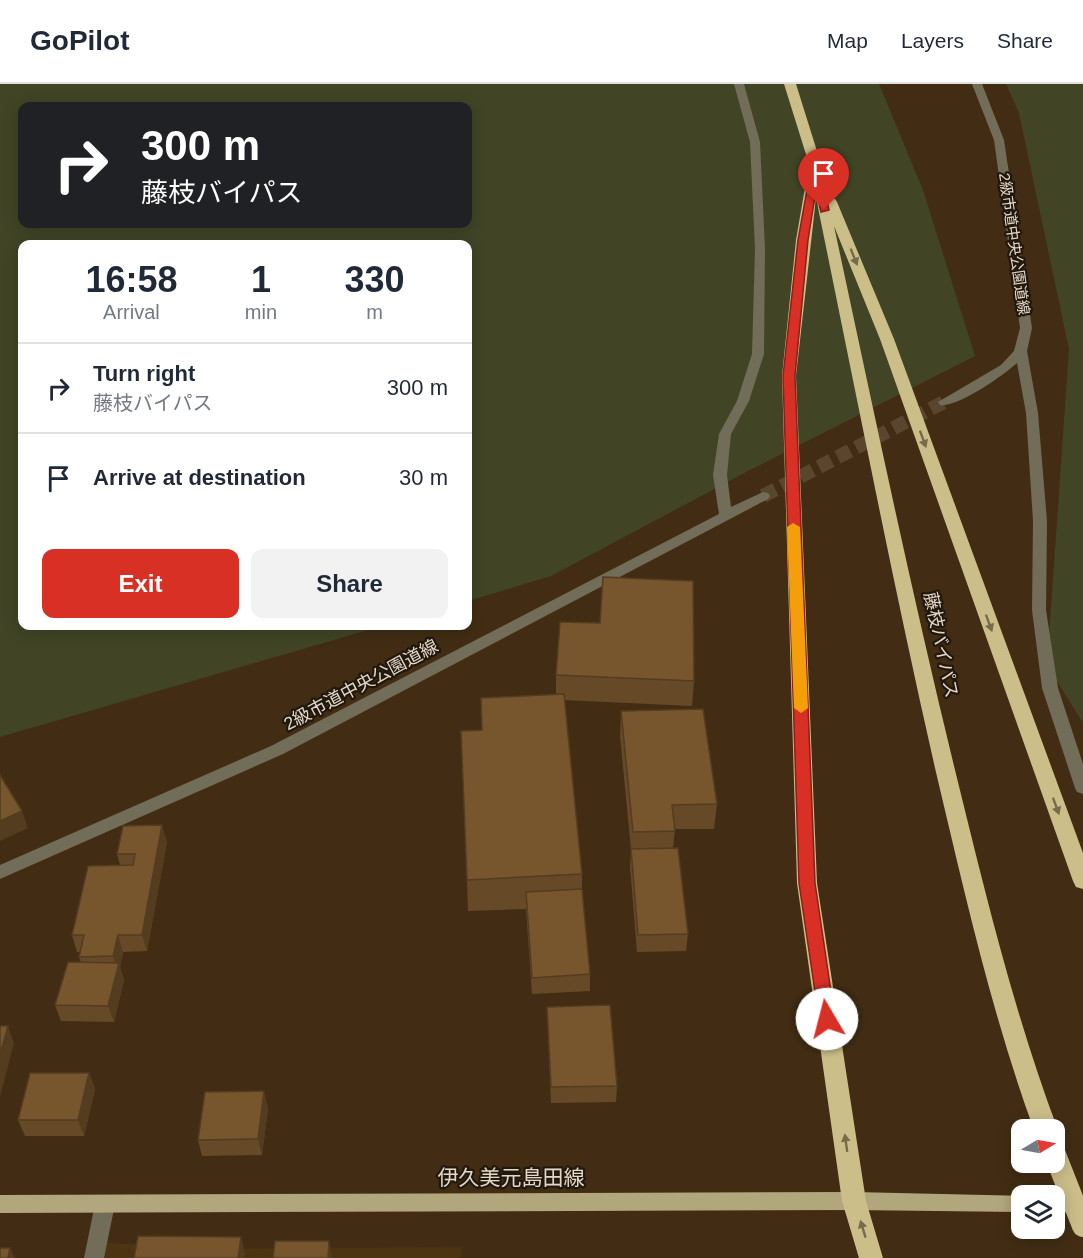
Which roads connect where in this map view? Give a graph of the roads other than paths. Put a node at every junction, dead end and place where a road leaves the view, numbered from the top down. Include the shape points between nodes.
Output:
1 (739, 84) edge
2 (790, 84) edge
3 (977, 84) edge
4 (815, 164) junction
5 (1021, 351) junction
6 (944, 402) tunnel mouth
7 (763, 496) tunnel mouth
8 (726, 516) junction
9 (1083, 788) edge
10 (0, 873) edge
11 (1083, 881) edge
12 (1042, 1119) edge
13 (1062, 1173) edge
14 (854, 1201) junction
15 (1011, 1203) edge
16 (1065, 1203) edge
17 (0, 1204) edge
18 (105, 1204) junction
19 (1083, 1204) edge
20 (1083, 1226) edge
21 (94, 1258) edge
22 (871, 1258) edge

1 - 8 street via 755,142 760,249 758,354 743,401 725,434 720,475
2 - 4 highway
3 - 5 street, 2級市道中央公園道線 via 999,140 1026,328
4 -> 11 highway via 887,339
4 - 12 highway, 藤枝バイパス via 924,684 1000,989
14 -> 4 highway via 807,883 794,540 789,376
5 - 6 street via 979,385
5 - 9 street, 2級市道中央公園道線 via 1032,413 1040,521 1039,610 1050,687
7 - 8 street, 2級市道中央公園道線
8 - 10 street, 2級市道中央公園道線 via 277,750
13 - 20 highway, bridge
14 - 15 main road, 伊久美元島田線
14 - 18 main road, 伊久美元島田線
22 -> 14 highway
16 - 19 main road
17 - 18 main road, 伊久美元島田線
18 - 21 street

